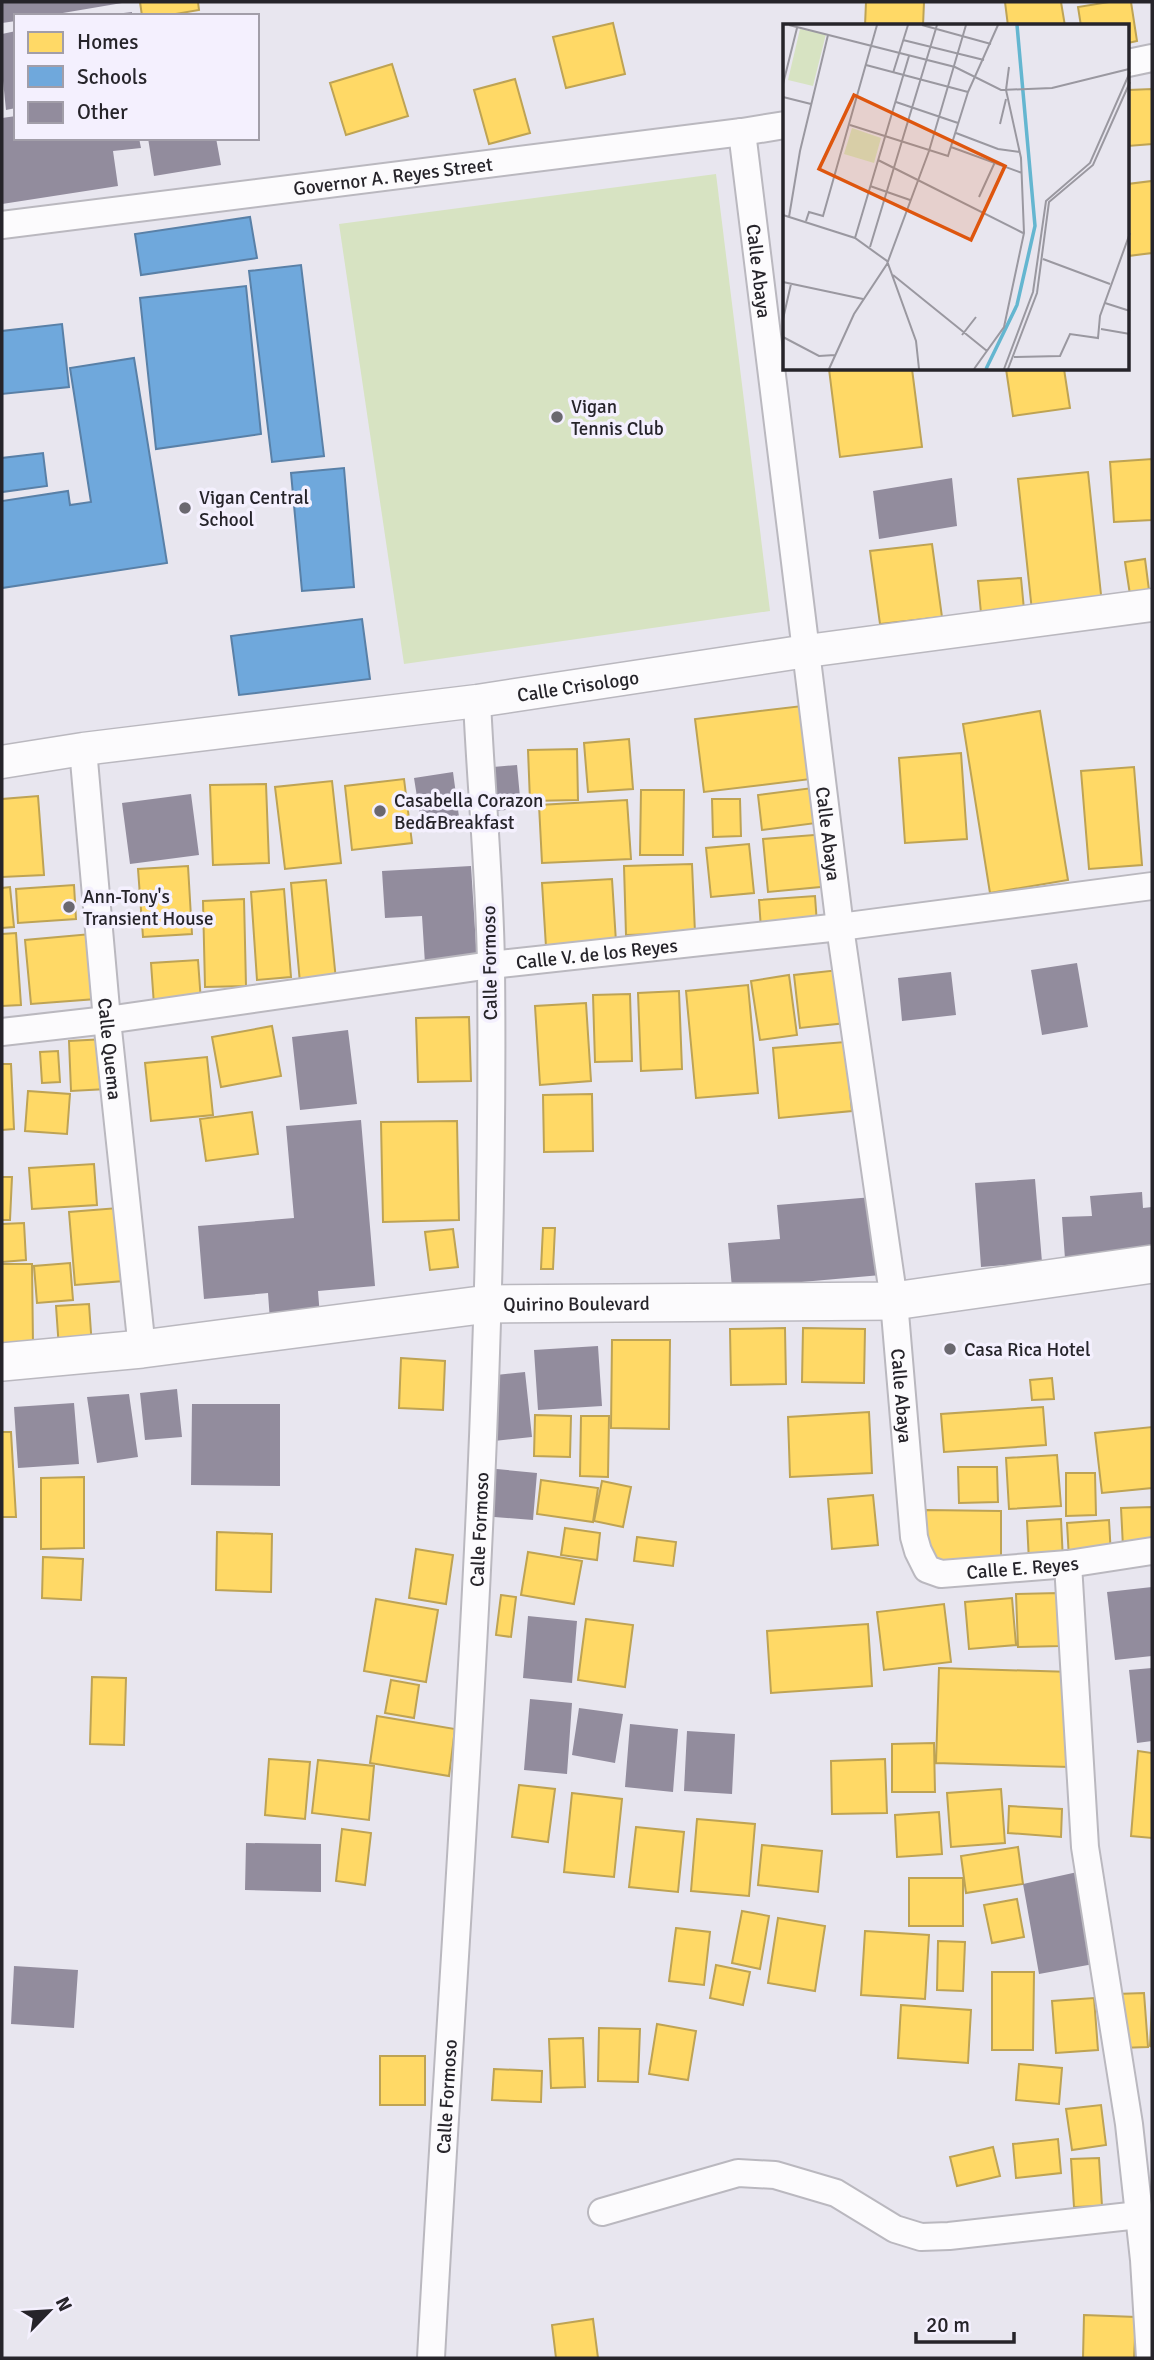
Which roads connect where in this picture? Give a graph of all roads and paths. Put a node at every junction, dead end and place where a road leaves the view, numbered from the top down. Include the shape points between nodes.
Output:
1 (1152, 58) edge
2 (1130, 63) edge
3 (783, 125) edge
4 (742, 132) junction
5 (2, 225) edge
6 (1152, 606) edge
7 (807, 651) junction
8 (477, 701) junction
9 (83, 748) junction
10 (2, 762) edge
11 (1152, 886) edge
12 (840, 927) junction
13 (491, 965) junction
14 (107, 1020) junction
15 (2, 1032) edge
16 (1152, 1264) edge
17 (894, 1301) junction
18 (488, 1304) junction
19 (142, 1349) junction
20 (2, 1362) edge
21 (914, 1537) joint
22 (1152, 1551) edge
23 (1068, 1564) junction
24 (602, 2211) dead end
25 (1139, 2215) junction
26 (431, 2358) edge
27 (1150, 2358) edge

1 - 2 street
3 - 4 street, Governor A. Reyes Street
4 - 5 street, Governor A. Reyes Street
4 - 7 street, Calle Abaya
6 - 7 street, Calle Crisologo
7 - 8 street, Calle Crisologo
7 - 12 street, Calle Abaya
8 - 9 street, Calle Crisologo
8 - 13 street, Calle Formoso
9 - 10 street, Calle Crisologo
9 - 14 street, Calle Quema
11 - 12 street, Calle V. de los Reyes
12 - 13 street, Calle V. de los Reyes
12 - 17 street, Calle Abaya
13 - 14 street, Calle V. de los Reyes
13 - 18 street, Calle Formoso
14 - 15 street, Calle V. de los Reyes
14 - 19 street, Calle Quema
16 - 17 main road, Quirino Boulevard
17 - 18 main road, Quirino Boulevard
17 - 21 street, Calle Abaya
18 - 19 main road, Quirino Boulevard
18 - 26 street, Calle Formoso via 474,1646
19 - 20 main road, Quirino Boulevard
21 - 23 street, Calle E. Reyes via 923,1562 933,1573
22 - 23 street, Calle E. Reyes
23 - 25 street via 1085,1847
24 - 25 street via 738,2173 775,2175 836,2193 895,2229 921,2237
25 - 27 street

